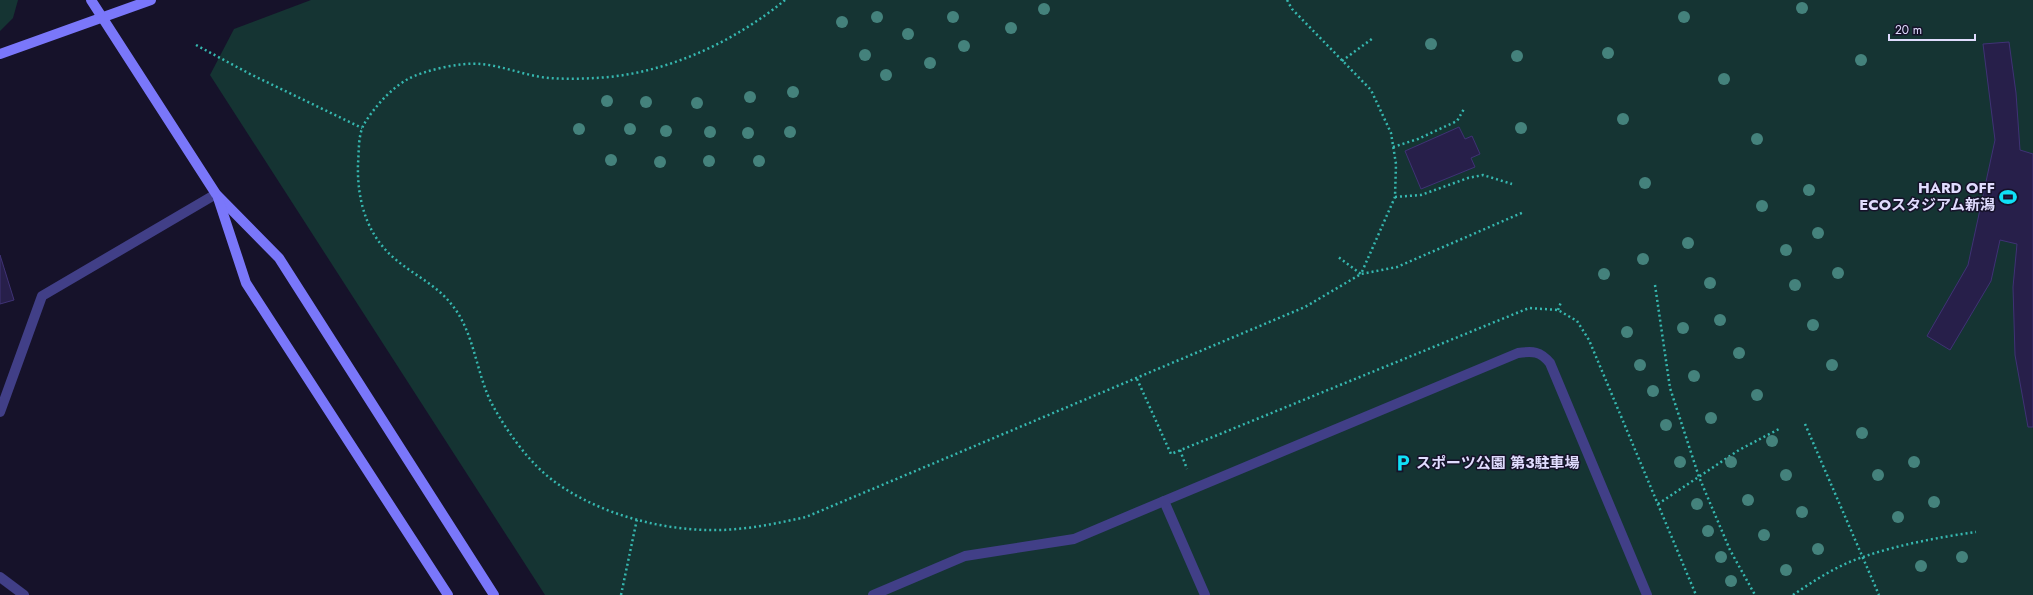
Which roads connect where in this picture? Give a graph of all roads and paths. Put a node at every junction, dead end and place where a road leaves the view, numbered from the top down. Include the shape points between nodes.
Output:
1 (82, 0) edge
2 (91, 0) edge
3 (150, 0) edge
4 (785, 0) edge
5 (1287, 0) edge
6 (103, 17) junction
7 (1373, 38) dead end
8 (196, 45) dead end
9 (0, 54) edge
10 (1342, 61) junction
11 (1464, 109) dead end
12 (362, 128) junction
13 (1393, 147) junction
14 (1512, 184) dead end
15 (216, 194) junction
16 (1395, 197) junction
17 (1524, 212) dead end
18 (1337, 256) dead end
19 (1360, 274) junction
20 (1655, 286) dead end
21 (1562, 302) dead end
22 (1558, 310) junction
23 (1137, 379) junction
24 (0, 412) edge
25 (1805, 424) dead end
26 (1779, 429) dead end
27 (1699, 477) junction
28 (1164, 501) junction
29 (1658, 504) junction
30 (637, 519) junction
31 (1976, 532) dead end
32 (1862, 557) junction
33 (0, 576) edge
34 (24, 595) edge
35 (448, 595) edge
36 (494, 595) edge
37 (622, 595) edge
38 (873, 595) edge
39 (1205, 595) edge
40 (1647, 595) edge
41 (1696, 595) edge
42 (1755, 595) edge
43 (1793, 595) edge
44 (1879, 595) edge

1 - 6 street
2 - 6 street
3 - 6 street
4 - 12 path via 751,24 702,52 636,73 595,78 548,78 480,64 448,66 408,79 382,100
5 - 10 path via 1292,9
6 - 9 street
6 - 15 street
7 - 10 path
8 - 12 path
10 - 13 path via 1371,90 1391,133
11 - 13 path via 1457,121
12 - 30 path via 358,182 361,205 370,226 394,258 444,294 458,311 484,384 505,426 554,481 605,509
13 - 16 path via 1396,164
14 - 16 path via 1483,174 1421,195
15 - 24 street via 42,296
15 - 35 street via 246,283
15 - 36 street via 280,258
16 - 19 path
17 - 19 path via 1397,267
18 - 19 path
19 - 23 path via 1305,307
20 - 27 path via 1670,388
21 - 22 path
22 - 23 path via 1529,308 1171,454
22 - 29 path via 1577,321 1590,340
23 - 30 path via 806,517 742,528 708,530
25 - 32 path
26 - 27 path via 1739,450
27 - 29 path
27 - 42 path via 1730,550
28 - 38 street via 1074,539 966,556
28 - 39 street
28 - 40 street via 1511,356 1531,351 1543,355 1550,363
29 - 41 path
30 - 37 path
31 - 32 path via 1939,537
32 - 43 path via 1817,579
32 - 44 path
33 - 34 street

